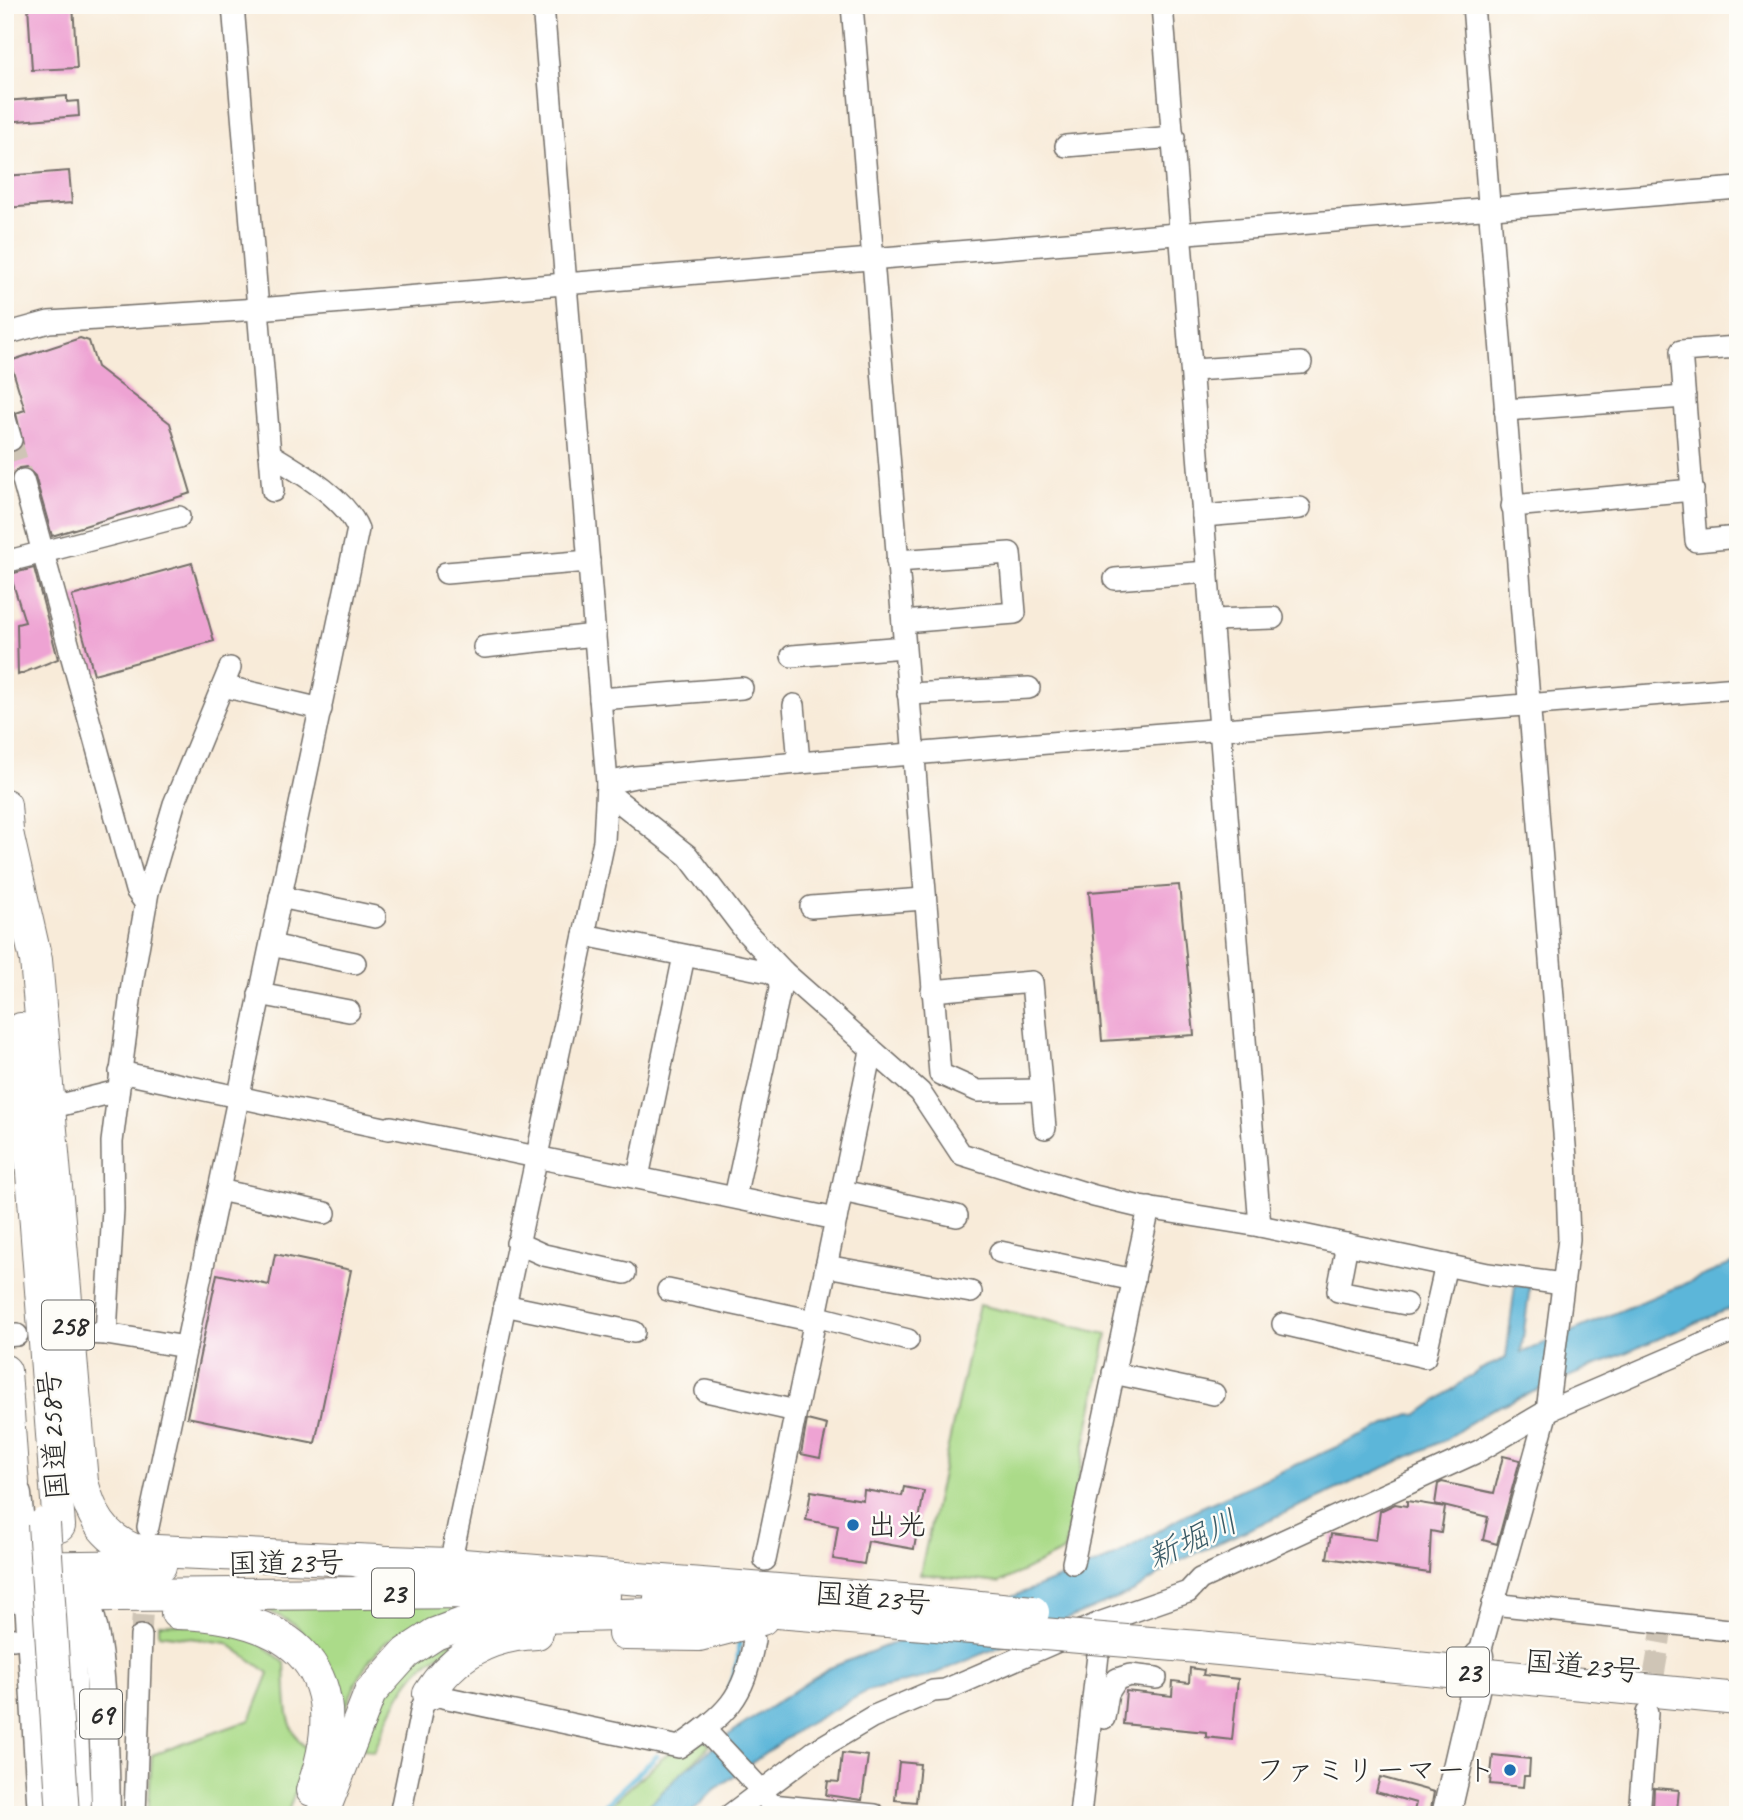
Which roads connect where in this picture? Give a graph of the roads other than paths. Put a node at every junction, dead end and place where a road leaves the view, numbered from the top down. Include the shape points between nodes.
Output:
1 (233, 5) edge
2 (543, 5) edge
3 (852, 5) edge
4 (1162, 5) edge
5 (1473, 5) edge
6 (1174, 137) junction
7 (1066, 146) dead end
8 (1738, 188) edge
9 (1488, 210) junction
10 (1182, 234) junction
11 (872, 258) junction
12 (567, 283) junction
13 (258, 309) junction
14 (5, 334) edge
15 (1738, 347) edge
16 (1301, 363) dead end
17 (1193, 370) junction
18 (1685, 397) junction
19 (1505, 410) junction
20 (5, 419) edge
21 (11, 440) dead end
22 (270, 454) junction
23 (23, 480) tunnel mouth
24 (1693, 490) junction
25 (273, 491) dead end
26 (1512, 506) junction
27 (1300, 508) dead end
28 (1202, 516) junction
29 (178, 517) dead end
30 (1738, 537) edge
31 (43, 552) junction
32 (589, 561) junction
33 (897, 561) junction
34 (5, 562) edge
35 (1208, 572) junction
36 (446, 573) dead end
37 (1115, 579) dead end
38 (1273, 618) dead end
39 (1212, 620) junction
40 (902, 622) junction
41 (595, 635) junction
42 (484, 647) dead end
43 (904, 647) junction
44 (792, 656) dead end
45 (742, 688) dead end
46 (1029, 688) dead end
47 (1738, 688) edge
48 (908, 694) junction
49 (600, 699) junction
50 (1529, 703) junction
51 (794, 705) dead end
52 (321, 709) junction
53 (1222, 730) junction
54 (912, 755) junction
55 (799, 763) junction
56 (607, 788) junction
57 (5, 805) edge
58 (8, 837) junction
59 (281, 897) junction
60 (924, 899) junction
61 (146, 904) junction
62 (811, 908) dead end
63 (375, 917) dead end
64 (584, 935) junction
65 (271, 944) junction
66 (684, 956) junction
67 (355, 963) dead end
68 (782, 975) junction
69 (932, 991) junction
70 (259, 994) junction
71 (349, 1011) dead end
72 (871, 1051) junction
73 (5, 1072) edge
74 (940, 1074) junction
75 (119, 1082) junction
76 (1041, 1090) junction
77 (920, 1092) junction
78 (238, 1096) junction
79 (49, 1108) junction
80 (1045, 1128) dead end
81 (538, 1157) junction
82 (638, 1177) junction
83 (219, 1190) junction
84 (842, 1191) junction
85 (735, 1198) junction
86 (1149, 1208) junction
87 (325, 1213) dead end
88 (957, 1216) dead end
89 (836, 1219) junction
90 (1260, 1226) junction
91 (517, 1243) junction
92 (1347, 1244) junction
93 (1000, 1252) dead end
94 (1446, 1265) junction
95 (826, 1266) junction
96 (625, 1273) dead end
97 (1133, 1280) junction
98 (1563, 1284) junction
99 (668, 1290) dead end
100 (971, 1292) dead end
101 (1406, 1304) dead end
102 (504, 1305) junction
103 (815, 1319) junction
104 (1283, 1324) dead end
105 (1738, 1329) edge
106 (64, 1332) junction
107 (634, 1332) dead end
108 (106, 1334) junction
109 (908, 1339) dead end
110 (186, 1347) junction
111 (5, 1371) edge
112 (1113, 1373) junction
113 (706, 1391) dead end
114 (1214, 1394) dead end
115 (796, 1411) junction
116 (1546, 1411) junction
117 (9, 1492) edge
118 (51, 1525) junction
119 (148, 1527) dead end
120 (765, 1560) dead end
121 (378, 1561) junction
122 (1073, 1563) dead end
123 (450, 1564) junction
124 (134, 1567) junction
125 (15, 1600) edge
126 (1493, 1604) junction
127 (702, 1606) junction
128 (81, 1608) junction
129 (914, 1612) junction
130 (784, 1614) junction
131 (1102, 1622) junction
132 (1738, 1631) edge
133 (141, 1636) tunnel mouth
134 (754, 1640) dead end
135 (1479, 1664) junction
136 (1156, 1678) dead end
137 (1738, 1680) edge
138 (429, 1694) junction
139 (1738, 1699) edge
140 (1647, 1713) tunnel mouth
141 (1092, 1719) junction
142 (707, 1734) junction
143 (138, 1744) junction
144 (104, 1747) junction
145 (764, 1798) edge
146 (42, 1815) edge
147 (63, 1815) edge
148 (75, 1815) edge
149 (83, 1815) edge
150 (106, 1815) edge
151 (135, 1815) edge
152 (303, 1815) edge
153 (322, 1815) edge
154 (400, 1815) edge
155 (730, 1815) edge
156 (875, 1815) edge
157 (1080, 1815) edge
158 (1446, 1815) edge
159 (1639, 1815) edge

1 - 13 street
2 - 12 street
3 - 11 street
4 - 6 street
5 - 9 street
6 - 7 street
6 - 10 street
8 - 9 street
9 - 10 street
9 - 19 street
10 - 11 street
10 - 17 street
11 - 12 street
11 - 33 street
12 - 13 street
12 - 32 street
13 - 14 street via 49,322
13 - 22 street
15 - 18 street via 1681,351
16 - 17 street
17 - 28 street
18 - 19 street
18 - 24 street
19 - 26 street
20 - 21 street
22 - 25 street
22 - 52 street via 316,483 358,530
23 - 31 street
24 - 26 street
24 - 30 street via 1696,541
26 - 50 street
27 - 28 street
28 - 35 street
29 - 31 street
31 - 34 street
31 - 61 street via 136,890
32 - 36 street
32 - 41 street
33 - 40 street
33 - 40 street via 1010,553 1015,612
35 - 37 street
35 - 39 street
38 - 39 street
39 - 53 street
40 - 43 street
41 - 42 street
41 - 49 street
43 - 44 street
43 - 48 street
45 - 49 street
46 - 48 street
47 - 50 street
48 - 54 street
49 - 56 street
50 - 53 street
50 - 98 street via 1566,1158 1569,1240
51 - 55 street
52 - 59 street
52 - 61 street via 226,677 174,804
53 - 54 street
53 - 90 street
54 - 55 street
54 - 60 street
55 - 56 street via 635,777
56 - 64 street via 604,841
56 - 68 street via 698,867
57 - 58 highway, 国道258号 / 258
58 - 79 highway, 258 via 36,960
58 - 118 highway, 国道258号 / 258
59 - 63 street
59 - 65 street
60 - 62 street
60 - 69 street
61 - 75 street
64 - 66 street
64 - 81 street
65 - 67 street
65 - 70 street
66 - 68 street
66 - 82 street
68 - 72 street
68 - 85 street
69 - 74 street
69 - 76 street via 1032,982
70 - 71 street
70 - 78 street
72 - 77 street via 885,1058
72 - 84 street
73 - 118 highway, 国道258号 / 258
74 - 76 street via 978,1091
74 - 77 street
75 - 78 street
75 - 79 street
75 - 108 street via 112,1142
76 - 80 street
77 - 86 street via 961,1154 1094,1196
78 - 81 street
78 - 83 street
79 - 106 highway, 258
81 - 82 street
81 - 91 street
82 - 85 street
83 - 87 street
83 - 110 street
84 - 88 street
84 - 89 street
85 - 89 street
86 - 90 street
86 - 97 street
89 - 95 street
90 - 92 street
91 - 96 street via 544,1255
91 - 102 street
92 - 94 street
92 - 101 street via 1338,1291
93 - 97 street
94 - 98 street
94 - 104 street via 1425,1357
95 - 100 street
95 - 103 street
97 - 112 street
98 - 116 street
99 - 103 street
102 - 107 street
102 - 123 street
103 - 109 street
103 - 115 street
105 - 116 street
106 - 108 street
106 - 121 highway, 258 via 82,1482 97,1523 121,1545 134,1550
108 - 110 street
110 - 119 street
111 - 117 highway, 258
112 - 114 street
112 - 122 street
113 - 115 street
115 - 120 street
116 - 126 street
116 - 131 street via 1479,1451 1200,1579 1188,1592
117 - 125 main road, 69 via 18,1495
118 - 147 highway, 国道258号 / 258, bridge
118 - 149 highway, 国道258号 / 258
121 - 123 highway, 国道23号 / 23
121 - 124 highway, 国道23号 / 23
123 - 129 highway, 国道23号 / 23
124 - 125 highway, 国道23号 / 23
124 - 128 main road via 101,1577
125 - 128 highway
125 - 146 main road, 69
126 - 132 street
126 - 135 street
127 - 128 highway, 国道23号 / 23 via 661,1598 477,1592
127 - 130 highway, 国道23号 / 23
127 - 153 highway via 658,1614 497,1618 435,1634 406,1653 370,1693
128 - 144 main road, 69 via 96,1651
128 - 148 main road, 69 via 68,1655
128 - 152 highway via 200,1614 248,1622 282,1636 302,1652 325,1699 328,1731
129 - 130 highway, 国道23号 / 23
129 - 135 highway, 国道23号 / 23, bridge
130 - 138 highway via 699,1635 511,1634 467,1653 443,1671
131 - 141 street
131 - 145 street via 881,1712 815,1751
133 - 143 street
134 - 142 street via 739,1695
135 - 137 highway, 国道23号 / 23
135 - 139 highway, 国道23号 / 23
135 - 158 main road
136 - 141 street via 1130,1675 1116,1679 1103,1718
138 - 142 street via 679,1747
138 - 154 street via 422,1707
140 - 159 street
141 - 157 street
142 - 145 street
143 - 144 street
143 - 151 street
144 - 150 main road, 69
145 - 155 street
145 - 156 street

